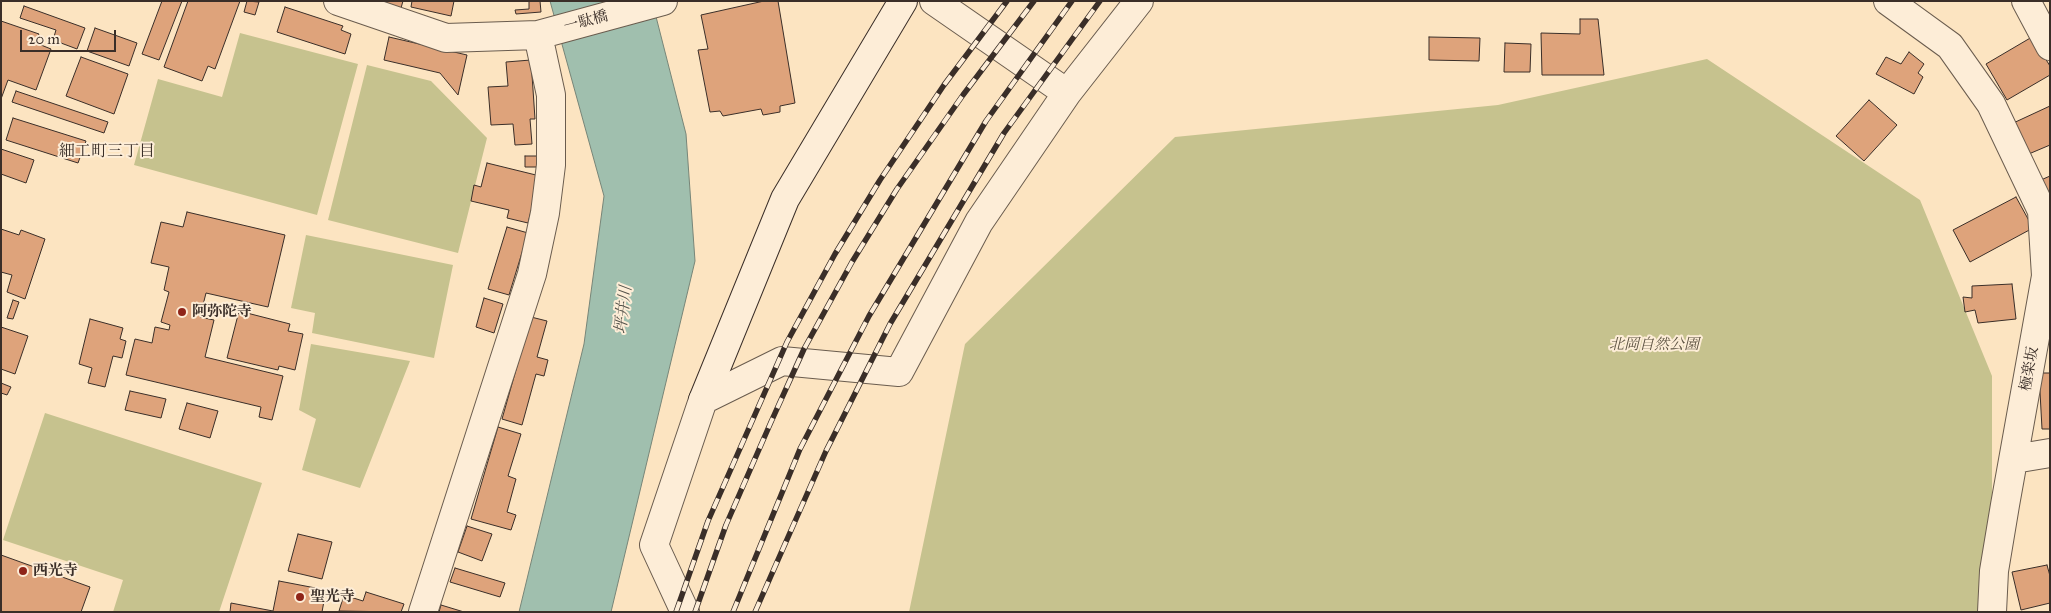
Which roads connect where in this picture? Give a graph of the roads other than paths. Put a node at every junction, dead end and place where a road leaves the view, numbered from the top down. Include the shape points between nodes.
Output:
1 (338, 1) edge
2 (662, 1) edge
3 (903, 1) edge
4 (934, 1) edge
5 (1139, 1) edge
6 (1888, 1) edge
7 (2026, 1) edge
8 (538, 35) junction
9 (2050, 46) edge
10 (1067, 93) junction
11 (2048, 276) edge
12 (703, 400) junction
13 (2050, 454) edge
14 (2014, 459) junction
15 (423, 612) edge
16 (685, 612) edge
17 (1992, 612) edge

1 - 8 street, 一駄橋 via 446,38
2 - 8 street, 一駄橋
3 - 12 street via 784,199
4 - 10 street
5 - 10 street
6 - 11 street, 極楽坂 via 1950,46 1991,104 2042,210
7 - 9 street
8 - 15 street via 551,95 551,165 545,213 532,274
10 - 12 street via 979,222 900,372 782,360
11 - 14 street, 極楽坂
12 - 16 street via 654,545
13 - 14 street
14 - 17 street, 極楽坂 via 1994,571

